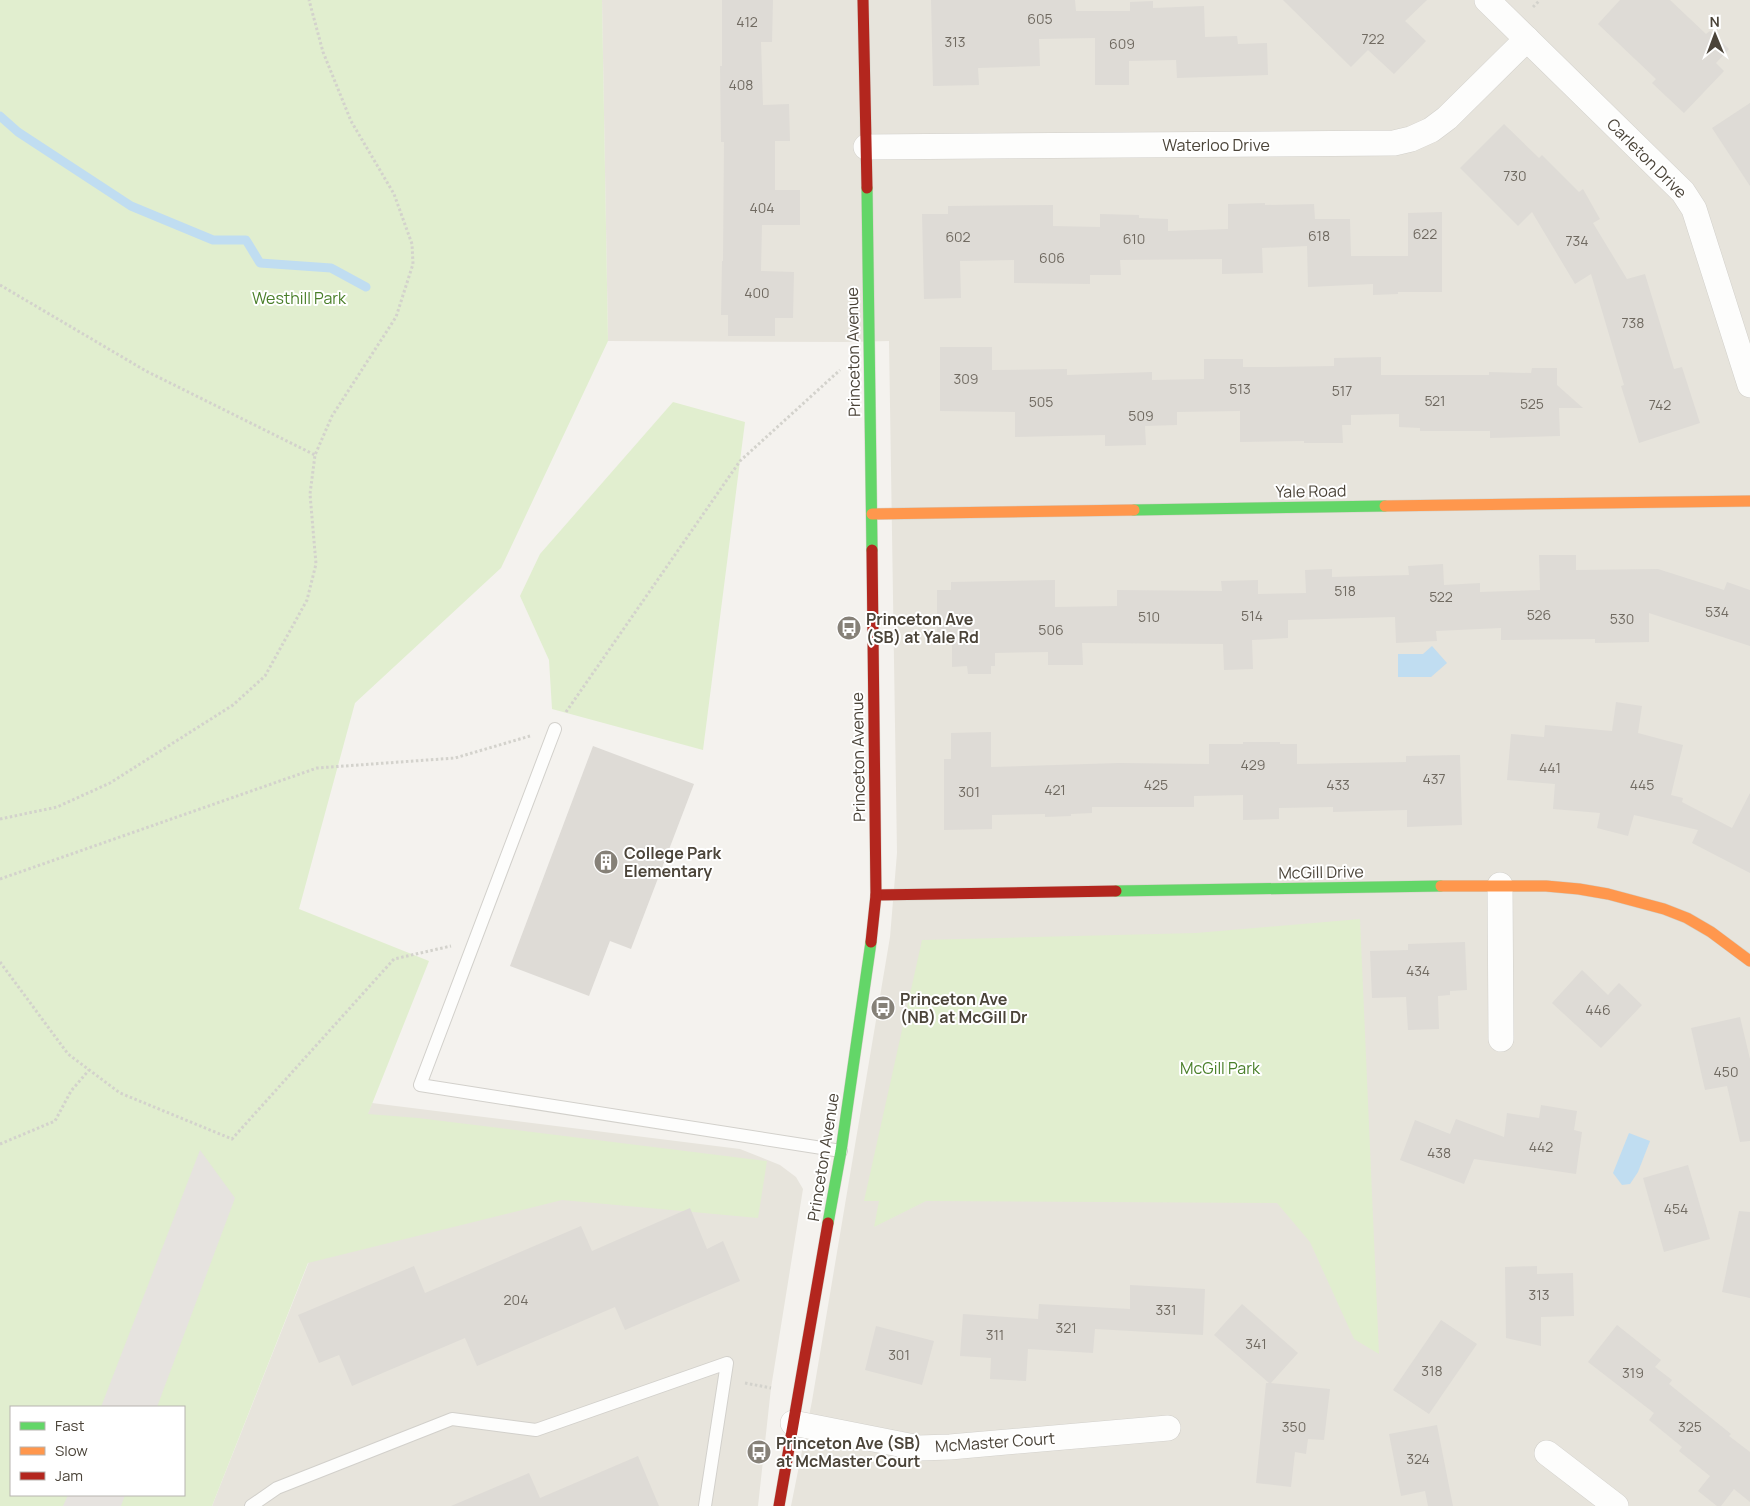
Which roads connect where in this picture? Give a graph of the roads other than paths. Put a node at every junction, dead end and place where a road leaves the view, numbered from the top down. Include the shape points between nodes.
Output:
1 (863, 0) edge
2 (1487, 0) edge
3 (1527, 39) junction
4 (866, 147) junction
5 (1750, 384) edge
6 (1750, 502) edge
7 (872, 514) junction
8 (555, 729) road end
9 (1500, 886) junction
10 (876, 895) junction
11 (1750, 960) edge
12 (1501, 1038) dead end
13 (841, 1151) junction
14 (793, 1424) junction
15 (1168, 1428) dead end
16 (1547, 1453) dead end
17 (250, 1506) edge
18 (705, 1506) edge
19 (779, 1506) edge
20 (1616, 1506) edge

1 - 4 street, Princeton Avenue
2 - 3 street, Carleton Drive
3 - 4 street, Waterloo Drive via 1447,118 1431,130 1394,143
3 - 5 street, Carleton Drive via 1683,192 1694,209
4 - 7 street, Princeton Avenue
6 - 7 street, Yale Road
7 - 10 street, Princeton Avenue
8 - 13 lane via 420,1085
9 - 10 street, McGill Drive
9 - 11 street, McGill Drive via 1579,889 1664,909 1711,932
9 - 12 street
10 - 13 street, Princeton Avenue
13 - 14 street, Princeton Avenue
14 - 15 street, McMaster Court via 918,1448
14 - 19 street, Princeton Avenue
16 - 20 street
17 - 18 lane via 276,1488 452,1419 536,1430 727,1363

